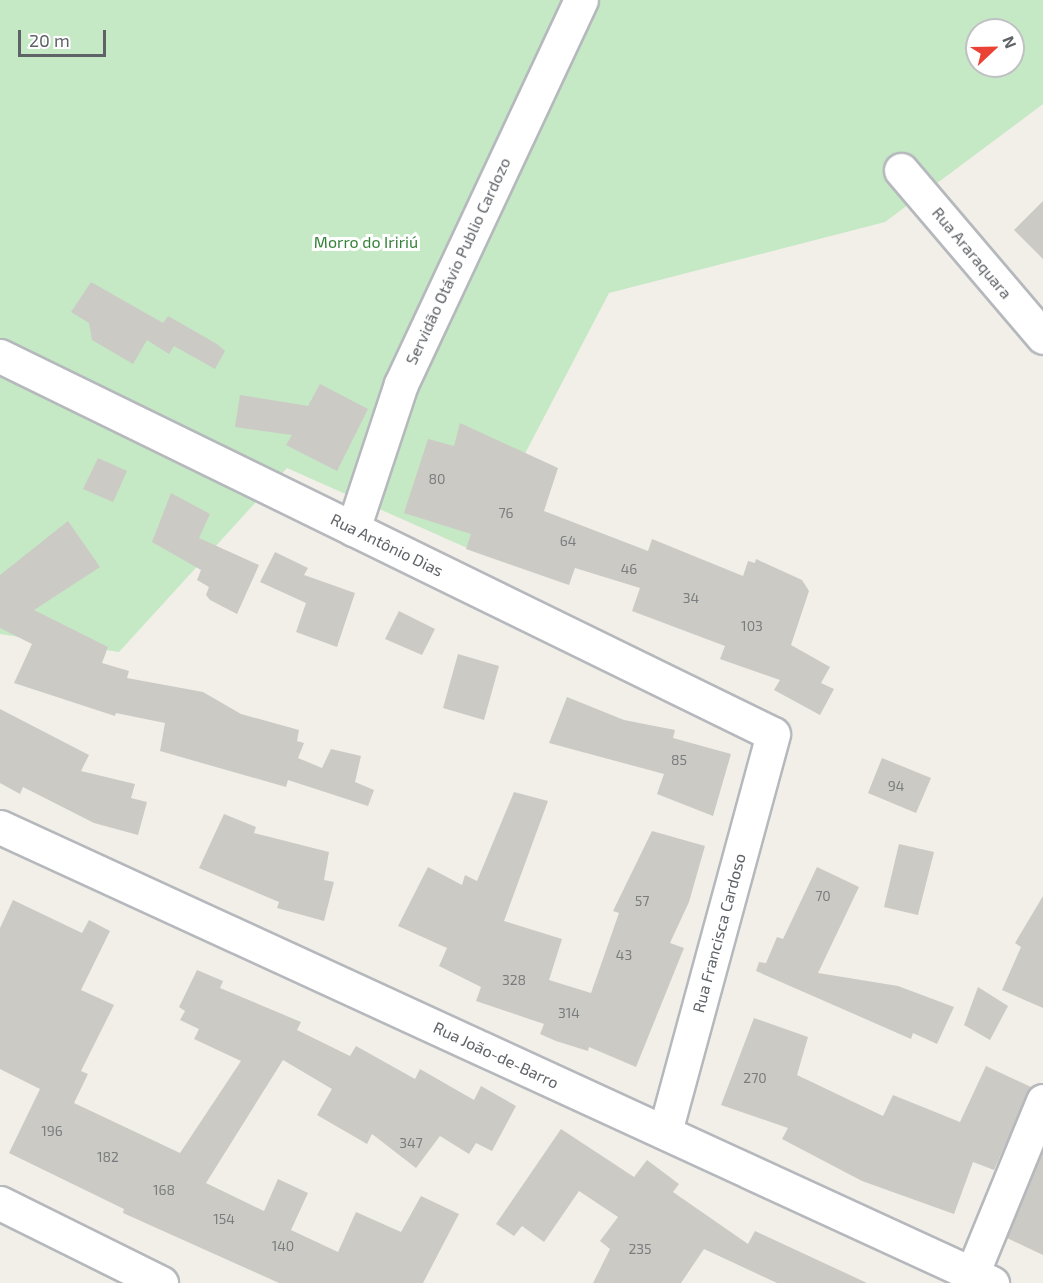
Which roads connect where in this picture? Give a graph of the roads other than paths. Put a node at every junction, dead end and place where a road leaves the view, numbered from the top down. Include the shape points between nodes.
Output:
1 (581, 0) edge
2 (901, 170) dead end
3 (1043, 337) edge
4 (0, 356) edge
5 (353, 529) junction
6 (773, 734) joint
7 (0, 827) edge
8 (1043, 1101) edge
9 (664, 1132) junction
10 (0, 1203) edge
11 (982, 1278) edge
12 (161, 1283) edge

1 - 5 street, Servidão Otávio Publio Cardozo via 401,384
2 - 3 street, Rua Araraquara
4 - 5 street, Rua Antônio Dias
5 - 6 street, Rua Antônio Dias
6 - 9 street, Rua Francisca Cardoso
7 - 9 street, Rua João-de-Barro
8 - 11 street
9 - 11 street, Rua João-de-Barro
10 - 12 street

